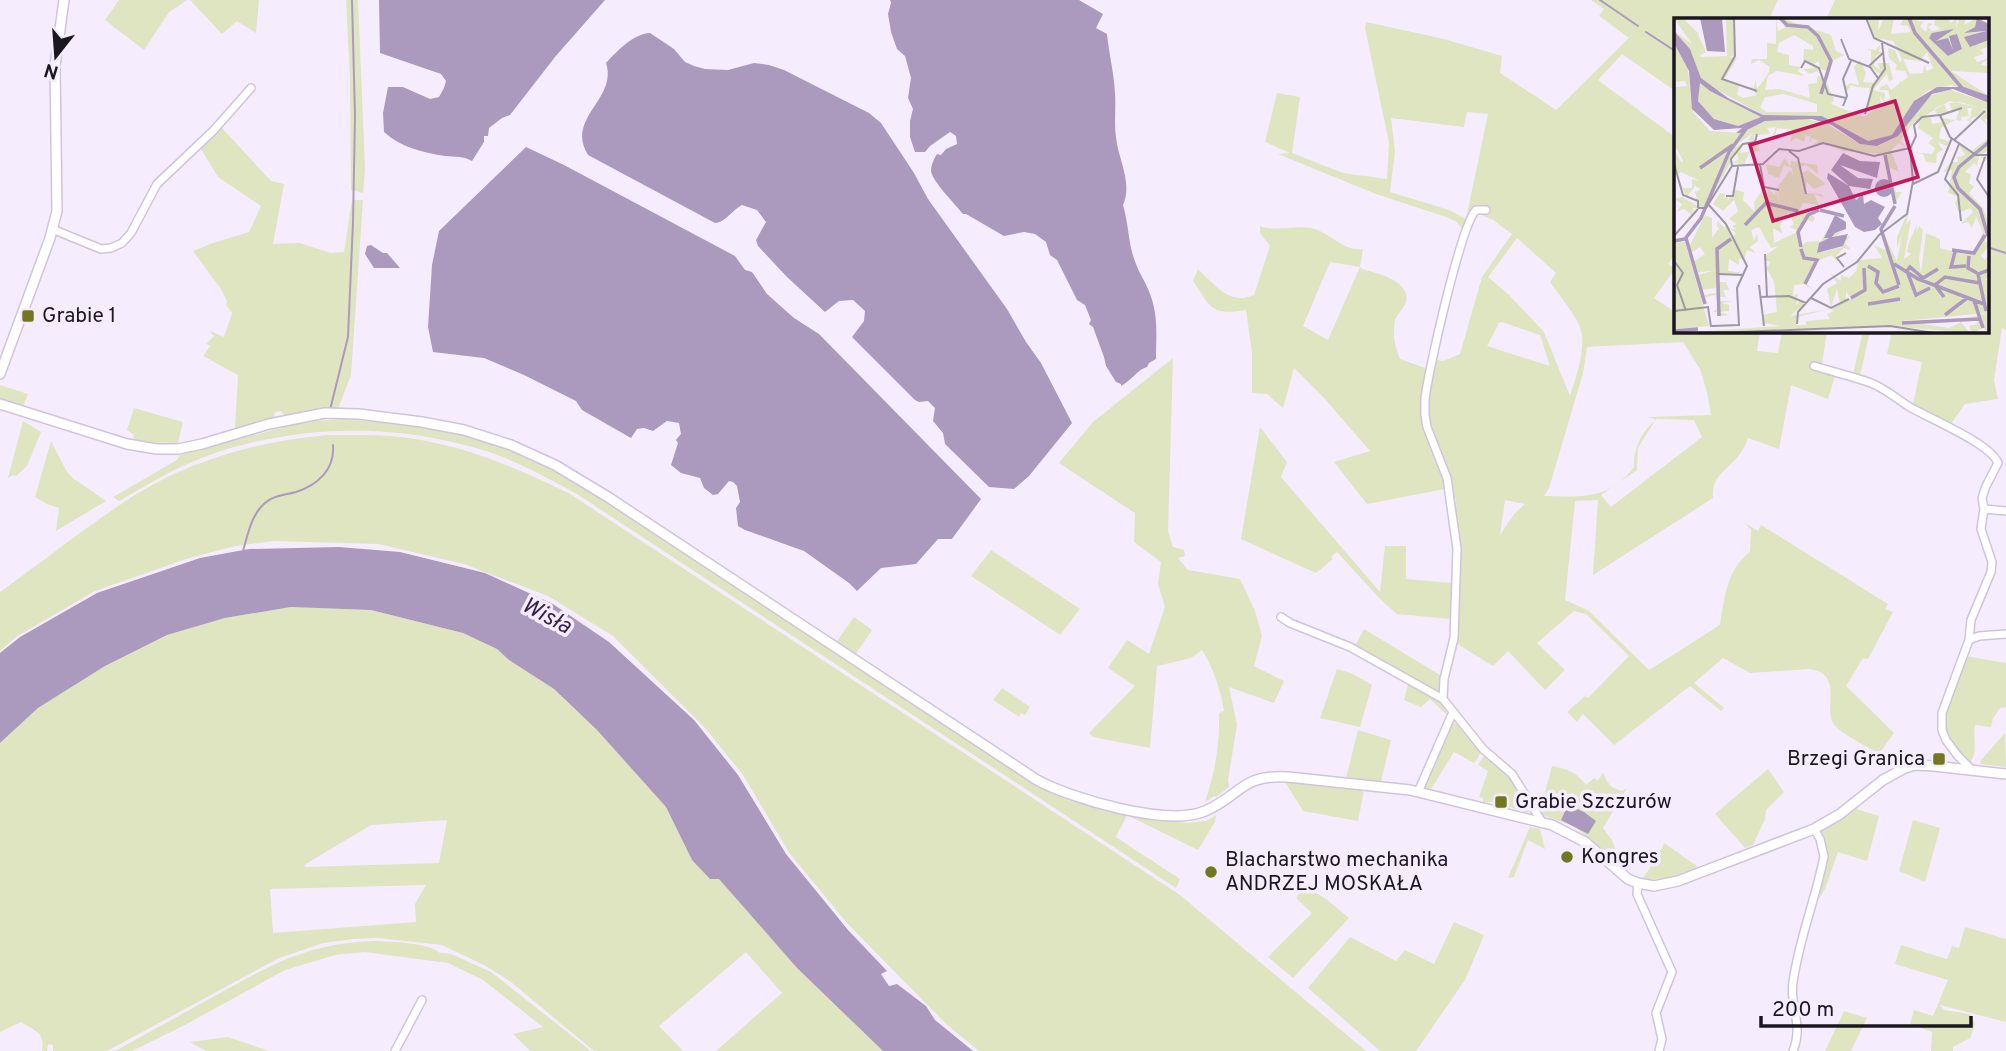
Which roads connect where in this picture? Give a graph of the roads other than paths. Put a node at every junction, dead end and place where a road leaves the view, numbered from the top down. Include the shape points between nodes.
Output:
1 (64, 0) edge
2 (251, 88) dead end
3 (1486, 211) dead end
4 (52, 229) junction
5 (1814, 366) dead end
6 (0, 374) edge
7 (0, 404) edge
8 (1984, 509) junction
9 (2006, 511) edge
10 (1281, 617) dead end
11 (2006, 634) edge
12 (1969, 640) junction
13 (1443, 699) junction
14 (1453, 712) junction
15 (1972, 770) junction
16 (2006, 774) edge
17 (1418, 792) junction
18 (1542, 822) junction
19 (1814, 829) junction
20 (1638, 883) junction
21 (422, 1000) dead end
22 (395, 1051) edge
23 (1659, 1051) edge
24 (1793, 1051) edge

1 - 4 street via 55,66 57,202
2 - 4 street via 156,184 122,243 101,249
3 - 13 street via 1476,210 1465,229 1425,399 1427,427 1447,478 1457,549 1454,638
4 - 6 street
5 - 8 street via 1873,384 1987,450 1998,463 1982,498
7 - 17 street via 157,449 202,444 325,413 389,418 472,433 511,445 578,478 1020,769 1076,797 1178,816 1206,811 1246,783 1269,777
8 - 9 street
8 - 12 street via 1981,535 1992,567
10 - 13 street via 1350,646
11 - 12 street
12 - 15 street via 1941,722 1946,740
13 - 14 street
14 - 17 street
14 - 18 street via 1483,749 1512,774
15 - 16 street
15 - 19 street via 1905,768
17 - 18 street
18 - 20 street via 1576,836 1620,874
19 - 20 street via 1678,881 1654,886
19 - 24 street via 1824,856 1792,984 1798,1029
20 - 23 street via 1637,894 1672,969 1656,1013 1662,1039
21 - 22 street

